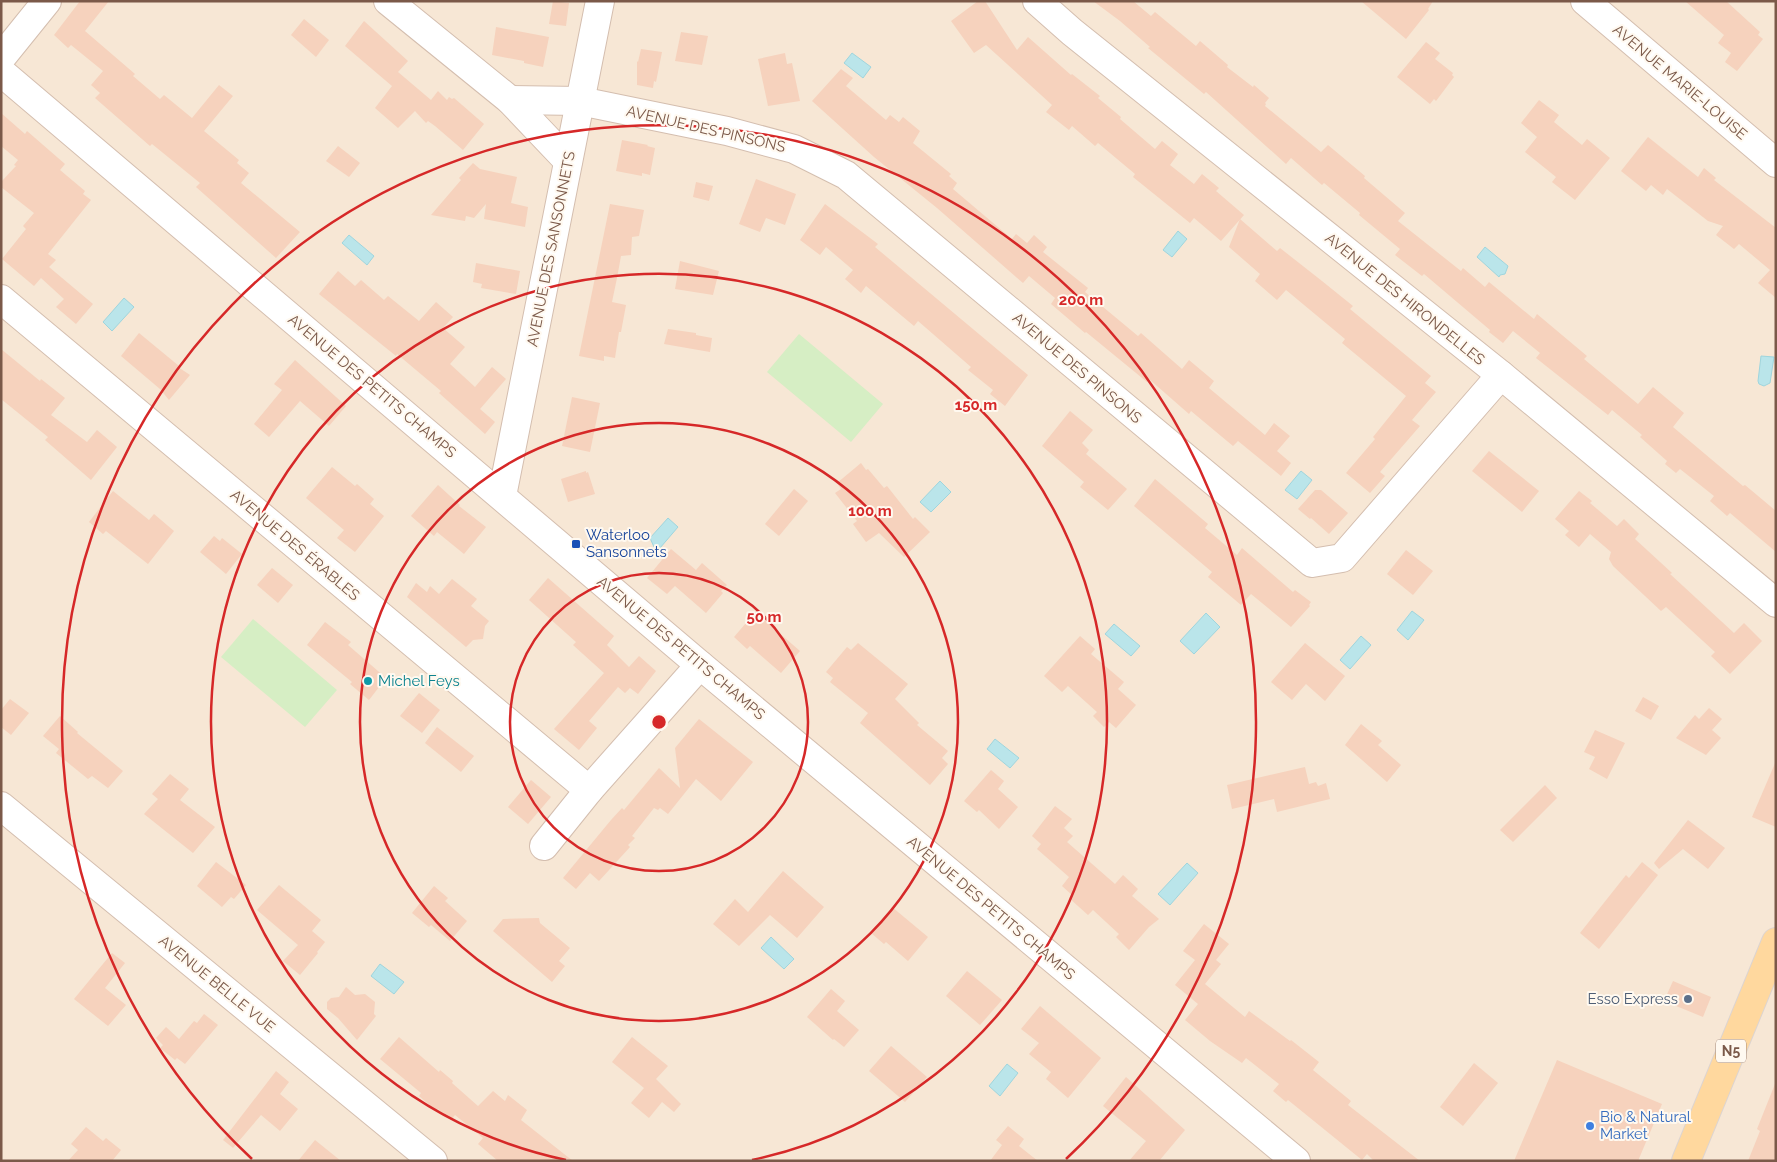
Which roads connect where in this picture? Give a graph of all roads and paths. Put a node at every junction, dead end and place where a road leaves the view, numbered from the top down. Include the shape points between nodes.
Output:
1 (47, 1) edge
2 (388, 1) edge
3 (600, 1) edge
4 (1037, 1) edge
5 (1585, 1) edge
6 (1, 58) edge
7 (1, 72) edge
8 (510, 100) junction
9 (580, 101) junction
10 (568, 161) junction
11 (1776, 163) edge
12 (1, 299) edge
13 (1501, 376) junction
14 (502, 496) junction
15 (1774, 603) edge
16 (700, 665) junction
17 (589, 790) junction
18 (1, 806) edge
19 (544, 846) dead end
20 (1776, 942) edge
21 (433, 1161) edge
22 (1296, 1161) edge
23 (1686, 1161) edge

1 - 6 street
2 - 8 street
3 - 9 street, AVENUE DES SANSONNETS
4 - 13 street, AVENUE DES HIRONDELLES
5 - 11 street, AVENUE MARIE-LOUISE
7 - 14 street, AVENUE DES PETITS CHAMPS
8 - 9 street
8 - 10 street
9 - 10 street, AVENUE DES SANSONNETS
9 - 13 street, AVENUE DES PINSONS via 727,131 794,149 846,175 1312,564 1342,558
10 - 14 street, AVENUE DES SANSONNETS
12 - 17 street, AVENUE DES ÉRABLES
13 - 15 street, AVENUE DES HIRONDELLES
14 - 16 street, AVENUE DES PETITS CHAMPS
16 - 17 street
16 - 22 street, AVENUE DES PETITS CHAMPS
17 - 19 street
18 - 21 street, AVENUE BELLE VUE
20 - 23 main road, N5

